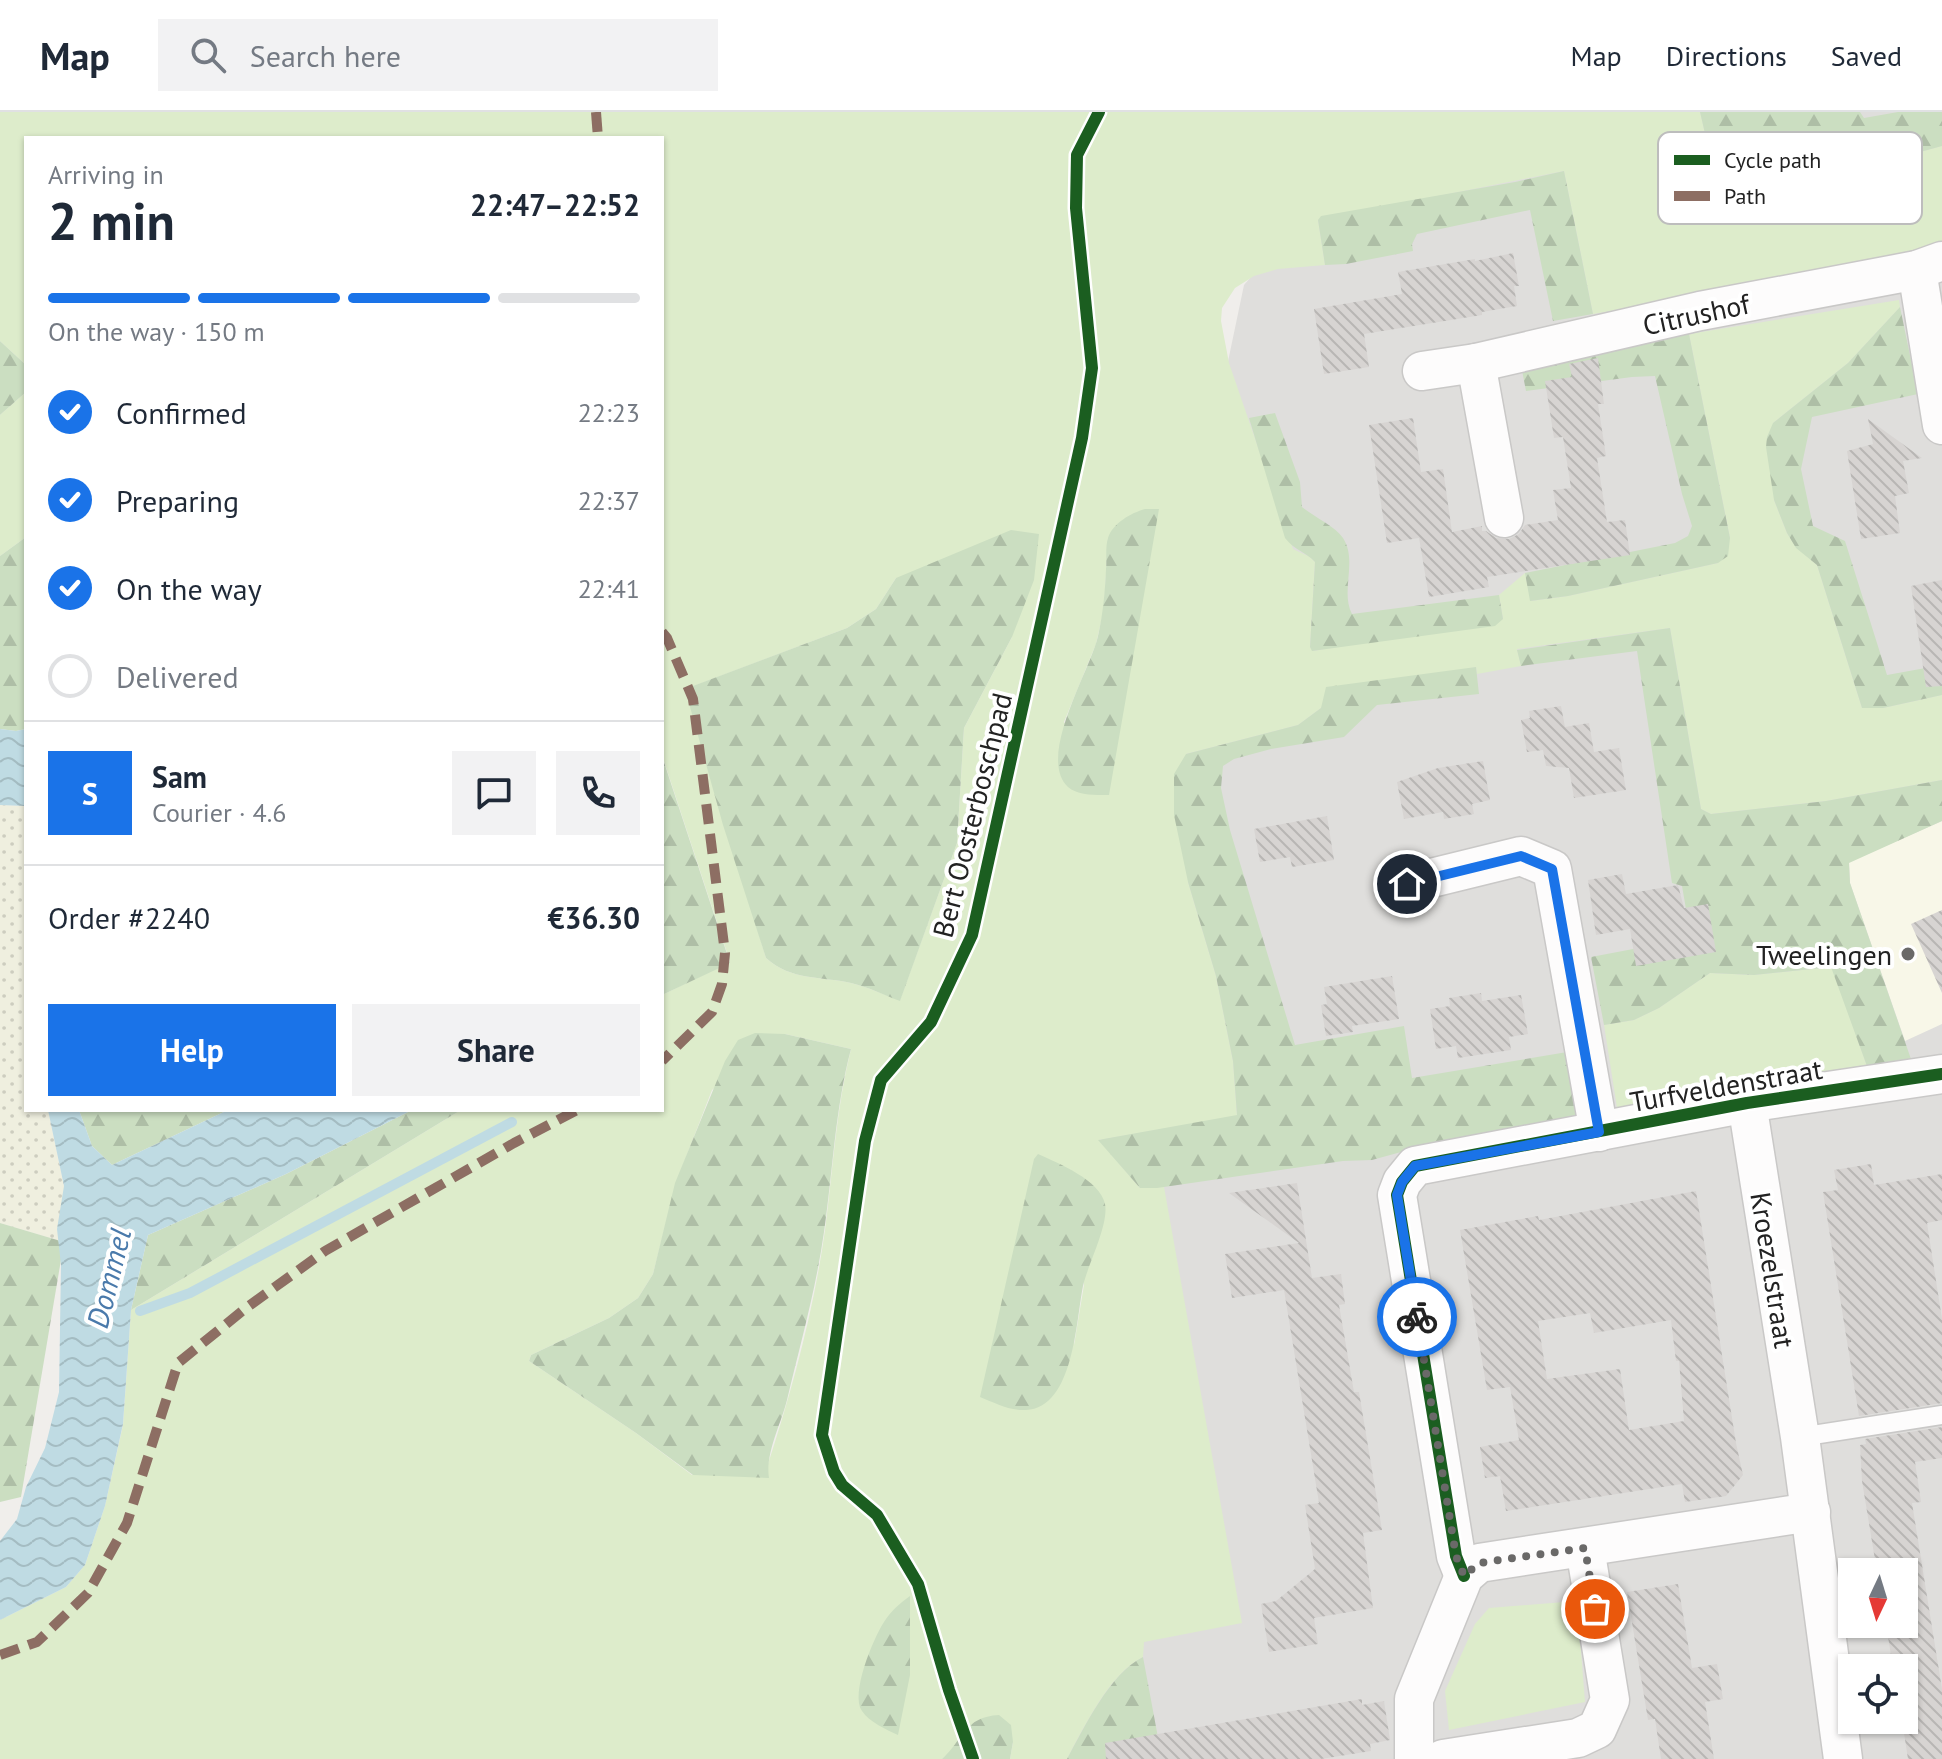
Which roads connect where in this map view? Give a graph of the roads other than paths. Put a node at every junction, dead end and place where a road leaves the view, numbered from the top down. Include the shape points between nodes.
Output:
1 (1929, 265) edge
2 (1476, 363) junction
3 (1422, 371) dead end
4 (1942, 425) edge
5 (1504, 518) dead end
6 (1407, 884) dead end
7 (1942, 1074) edge
8 (1747, 1103) junction
9 (1599, 1132) junction
10 (1942, 1415) edge
11 (1800, 1437) junction
12 (1811, 1512) junction
13 (1585, 1548) junction
14 (1464, 1576) junction
15 (1414, 1759) edge
16 (1443, 1759) edge
17 (1843, 1759) edge

1 - 2 street, Citrushof
1 - 4 street, Citrushof
2 - 3 street, Citrushof
2 - 5 street
6 - 9 street via 1521,856 1552,869
7 - 8 street, Turfveldenstraat
8 - 9 street, Turfveldenstraat
8 - 11 street, Kroezelstraat
9 - 14 street, Turfveldenstraat via 1415,1166 1397,1195 1456,1556
10 - 11 lane
11 - 12 street, Kroezelstraat
12 - 13 street
12 - 17 street, Kroezelstraat
13 - 14 street via 1479,1563
13 - 16 street via 1610,1700 1597,1729 1578,1738
14 - 15 street via 1414,1699

